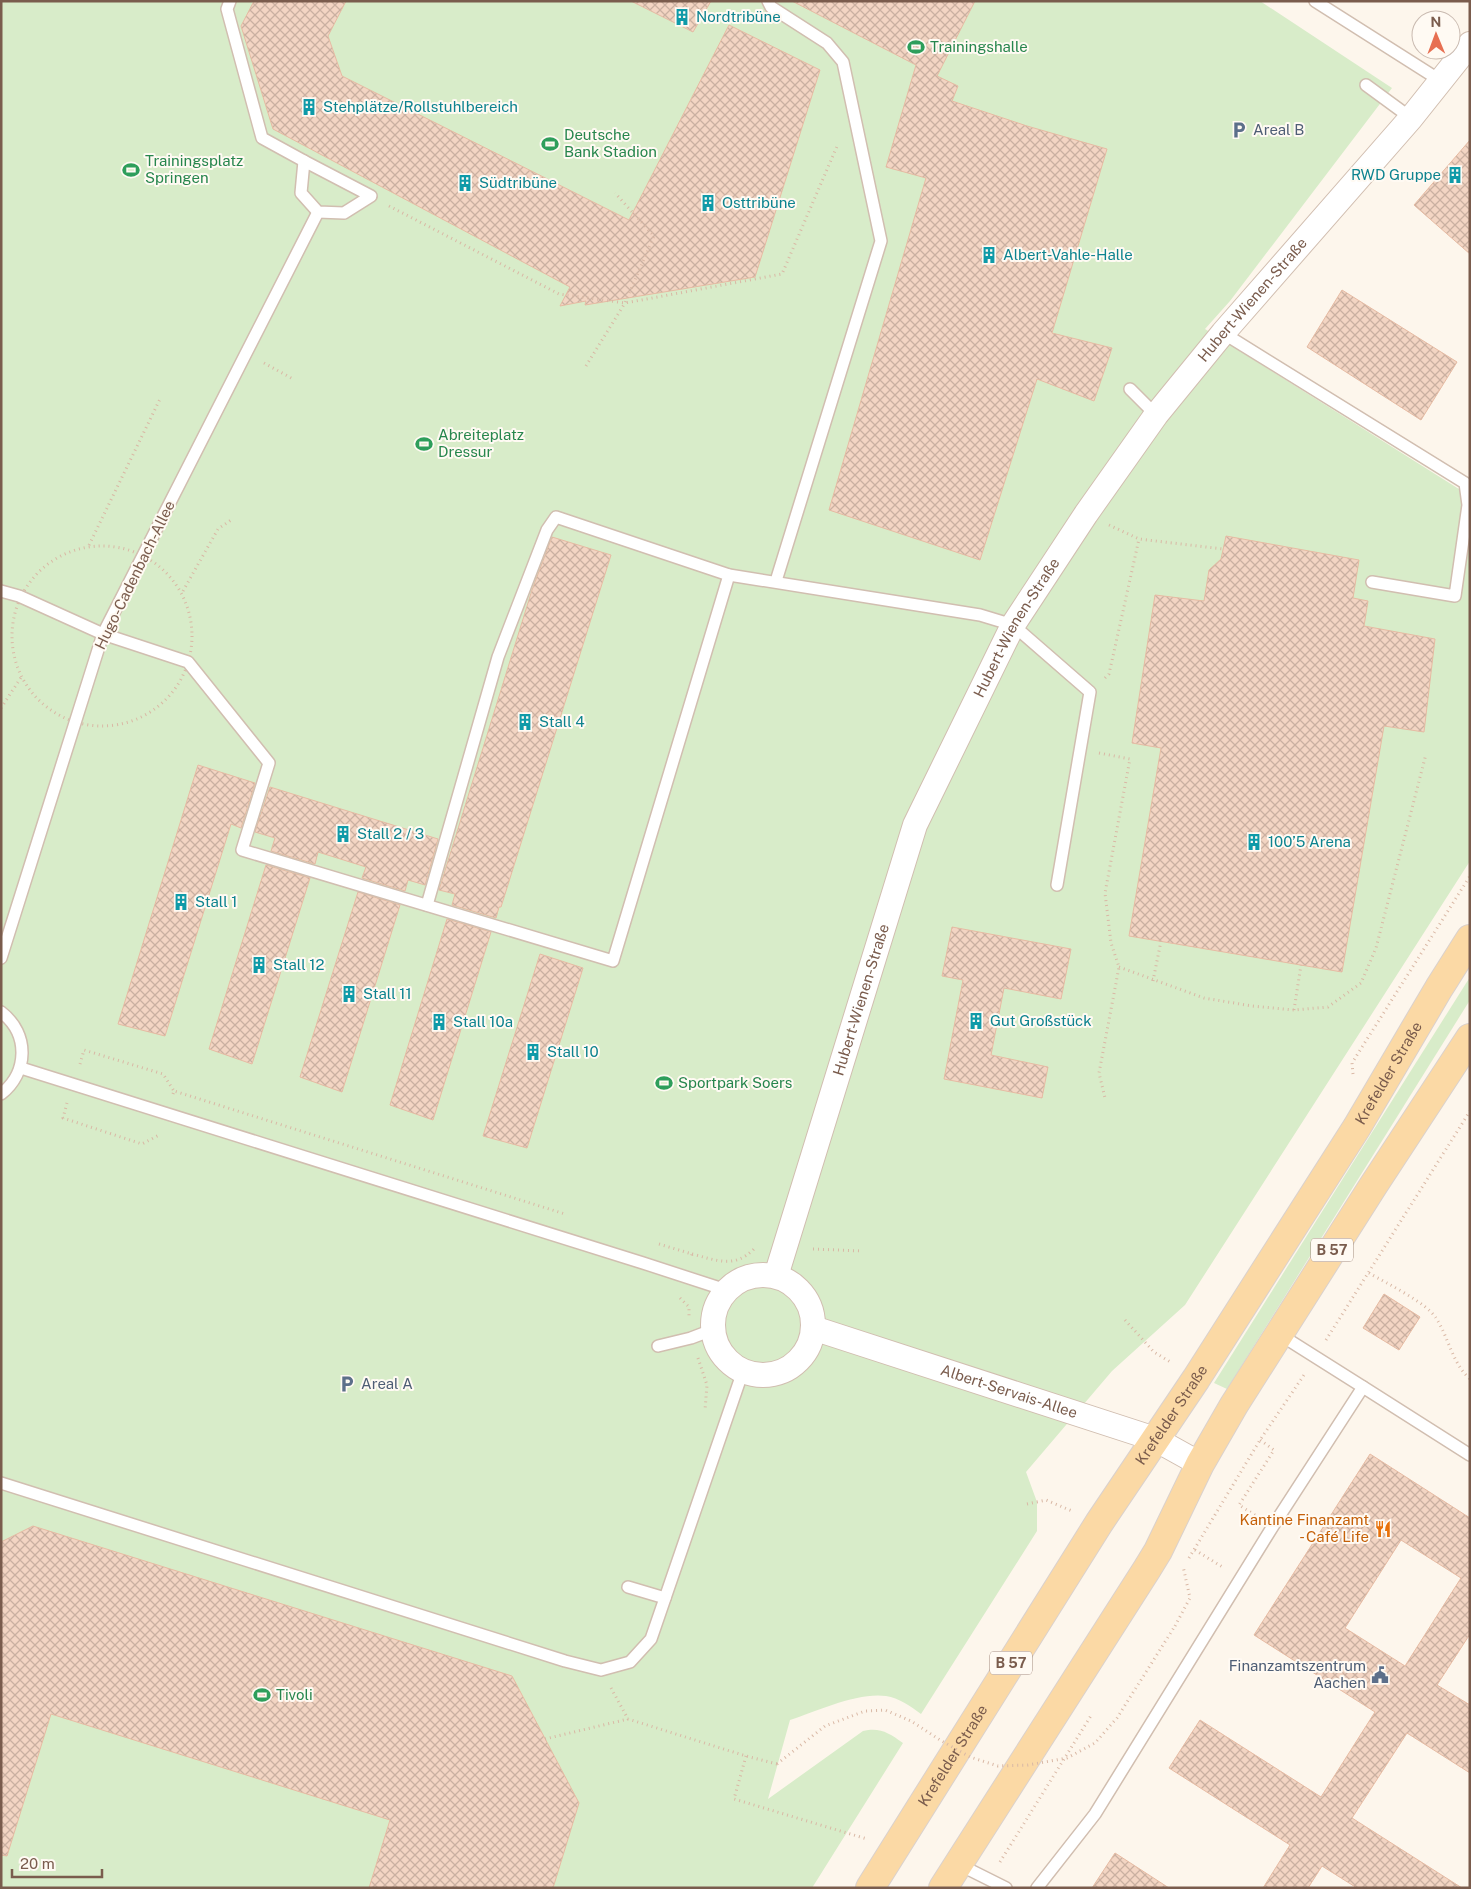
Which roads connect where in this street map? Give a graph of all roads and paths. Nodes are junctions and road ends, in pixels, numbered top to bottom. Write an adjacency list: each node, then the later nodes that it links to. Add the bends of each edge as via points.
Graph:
1 (230, 1): 9 (lane, via 227,9 262,138)
2 (768, 1): 27 (lane, via 771,7 827,43 844,62 881,241)
3 (1315, 1): 5 (lane)
4 (1470, 44): 5 (street, Hubert-Wienen-Straße)
5 (1440, 81): 7 (street, Hubert-Wienen-Straße)
6 (1366, 85): 7 (lane)
7 (1411, 118): 14 (street, Hubert-Wienen-Straße)
8 (840, 139): 13 (path, via 782,274)
9 (304, 161): 11 (lane); 12 (lane, via 301,193)
10 (615, 193): 13 (path, via 654,236)
11 (371, 196): 12 (lane, via 344,213); 13 (path, via 559,294)
12 (318, 212): 15 (lane, Hugo-Cadenbach-Allee)
13 (625, 303): 16 (path)
14 (1223, 333): 20 (street, Hubert-Wienen-Straße); 28 (lane, via 1465,483 1468,505 1455,596)
15 (246, 354): 17 (path); 32 (lane, Hugo-Cadenbach-Allee)
16 (586, 366)
17 (293, 379)
18 (1130, 389): 20 (lane)
19 (161, 397): 24 (path)
20 (1156, 415): 21 (street, Hubert-Wienen-Straße)
21 (1086, 514): 23 (path); 31 (street, Hubert-Wienen-Straße)
22 (231, 520): 30 (path, via 218,529)
23 (1139, 538): 25 (path); 34 (path, via 1109,674)
24 (89, 545)
25 (1223, 549)
26 (729, 575): 27 (lane); 39 (lane, via 556,517 547,530 498,657); 39 (lane, via 613,961)
27 (776, 581): 31 (lane, via 980,615)
28 (1372, 582)
29 (1, 591): 32 (lane)
30 (183, 591)
31 (1013, 625): 34 (lane); 60 (street, Hubert-Wienen-Straße, via 915,825)
32 (102, 634): 39 (lane, via 188,662 268,763 242,850); 42 (lane, Hugo-Cadenbach-Allee)
33 (22, 676): 35 (path)
34 (1090, 692): 36 (lane)
35 (1, 708)
36 (1080, 749): 38 (lane); 44 (path, via 1130,759 1105,893 1111,943)
37 (1426, 754): 46 (path, via 1376,948 1361,983 1328,1007)
38 (1057, 885)
39 (426, 905)
40 (1470, 939): 69 (main road, Krefelder Straße / B 57, via 1357,1127)
41 (1161, 941): 45 (path)
42 (1, 958)
43 (1301, 965): 46 (path)
44 (1119, 967): 45 (path); 53 (path, via 1099,1073)
45 (1153, 980): 46 (path, via 1204,998)
46 (1294, 1010)
47 (1, 1012): 49 (lane, via 16,1028 22,1046)
48 (1470, 1038): 65 (main road, B 57)
49 (21, 1068): 50 (lane); 52 (lane, via 11,1087)
50 (73, 1084): 51 (path, via 84,1050 163,1074); 54 (path, via 63,1118 142,1144); 61 (lane)
51 (174, 1091)
52 (1, 1094)
53 (1105, 1098)
54 (159, 1135)
55 (760, 1243): 58 (path, via 748,1256 725,1263)
56 (805, 1248): 57 (path)
57 (862, 1251)
58 (692, 1254)
59 (1370, 1273): 68 (path, via 1436,1317 1454,1358)
60 (776, 1276): 61 (street, via 749,1276); 63 (street, via 796,1287 810,1306)
61 (726, 1290): 64 (street, via 714,1308)
62 (1126, 1320): 69 (path, via 1154,1352)
63 (813, 1328): 67 (street, via 806,1351 789,1368 766,1375); 71 (street, Albert-Servais-Allee)
64 (712, 1330): 66 (lane); 67 (street, via 722,1355)
65 (1279, 1334): 70 (lane); 74 (main road, B 57)
66 (658, 1346)
67 (742, 1372): 83 (lane)
68 (1470, 1378)
69 (1196, 1379): 71 (main road, Krefelder Straße / B 57)
70 (1363, 1387): 73 (lane); 78 (lane)
71 (1155, 1439): 74 (street, Albert-Servais-Allee); 89 (main road, Krefelder Straße / B 57)
72 (1260, 1440): 78 (path, via 1274,1450 1239,1505)
73 (1470, 1455)
74 (1200, 1464): 90 (main road, B 57, via 1158,1551)
75 (1, 1483): 84 (lane)
76 (1046, 1500): 77 (path)
77 (1027, 1504)
78 (1273, 1526): 95 (lane, via 1095,1814)
79 (1195, 1550): 80 (path)
80 (1219, 1565)
81 (1178, 1575): 88 (path, bridge, via 1184,1566 1190,1598 1174,1626 1117,1718 1095,1743 1067,1758 998,1766 970,1757 911,1721 885,1710 865,1711 825,1726 777,1764)
82 (628, 1587): 83 (lane)
83 (665, 1598): 84 (lane, via 651,1639 630,1662)
84 (601, 1670): 86 (path)
85 (1094, 1710): 91 (path)
86 (628, 1719): 87 (path); 88 (path)
87 (545, 1739)
88 (746, 1756): 89 (path, via 734,1799)
89 (894, 1848): 92 (main road, Krefelder Straße / B 57)
90 (958, 1864): 91 (lane); 93 (main road, B 57)
91 (989, 1880): 94 (lane)
92 (870, 1888)
93 (943, 1888)
94 (1006, 1888)
95 (1037, 1888)

